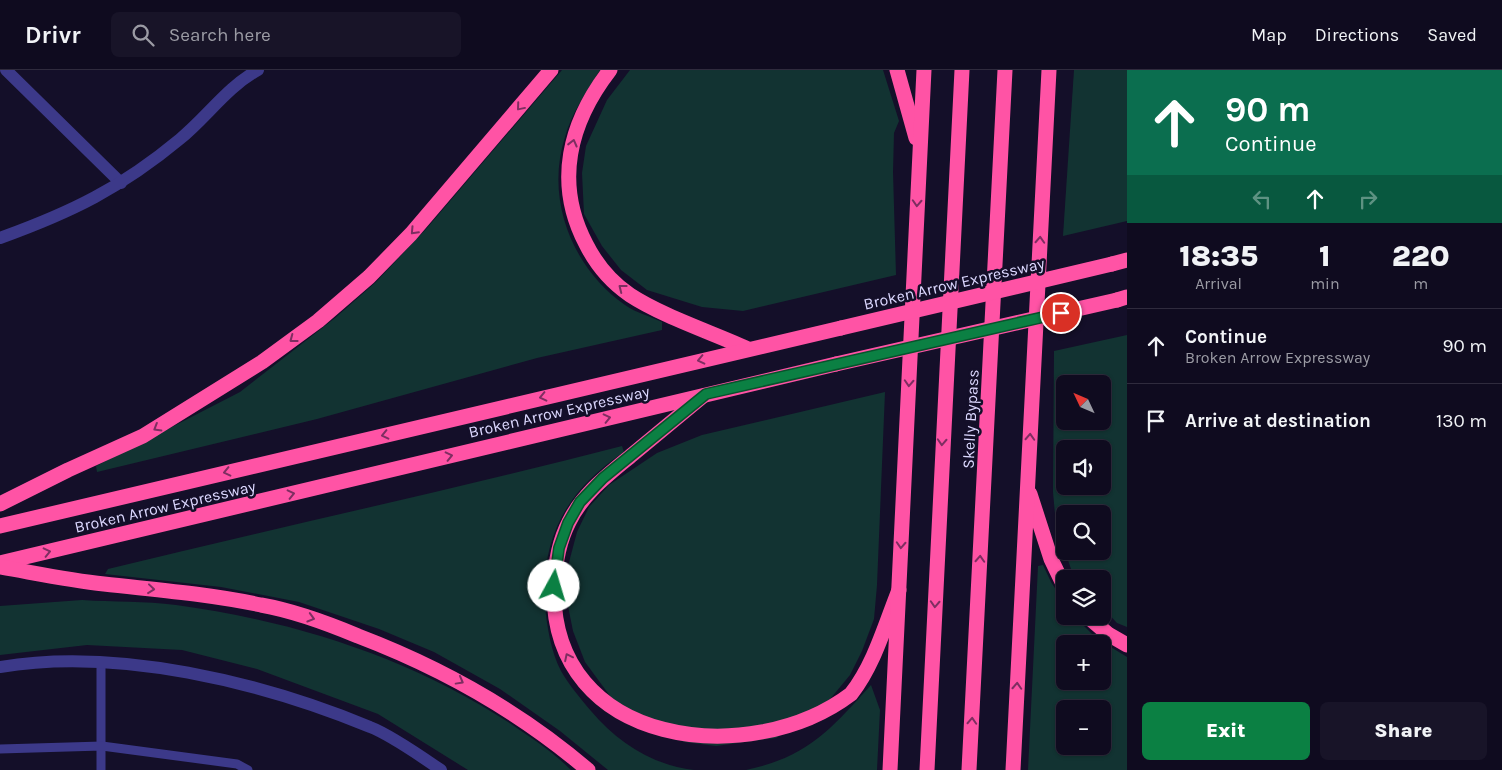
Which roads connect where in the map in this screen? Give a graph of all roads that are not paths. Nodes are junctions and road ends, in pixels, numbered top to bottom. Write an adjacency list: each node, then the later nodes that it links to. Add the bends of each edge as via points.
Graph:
1 (6, 70): 11 (street)
2 (258, 70): 11 (street, via 236,85 182,138)
3 (551, 70): 18 (highway, one-way to 18, via 411,234 369,277 318,321 262,362 143,436)
4 (610, 70): 15 (highway, one-way to 4, via 630,295 600,267 579,231 567,184 569,160 587,107)
5 (897, 70): 10 (highway)
6 (924, 70): 10 (highway)
7 (962, 70): 38 (highway, Skelly Bypass, one-way to 38)
8 (1005, 70): 39 (highway, Skelly Bypass, one-way to 8)
9 (1049, 70): 17 (highway, one-way to 9)
10 (920, 154): 23 (highway, one-way to 23)
11 (121, 182): 12 (street, via 70,211)
12 (0, 238)
13 (1127, 260): 15 (highway, Broken Arrow Expressway, bridge)
14 (1122, 299): 16 (highway, Broken Arrow Expressway, bridge)
15 (748, 349): 19 (highway, Broken Arrow Expressway, one-way to 19)
16 (706, 394): 20 (highway, Broken Arrow Expressway, one-way to 16); 28 (highway, one-way to 16, via 592,699 563,646 554,600 554,572 559,548 580,502 603,478)
17 (1027, 486): 22 (highway); 40 (highway, one-way to 17)
18 (0, 504)
19 (0, 526)
20 (0, 563)
21 (0, 567): 36 (highway, one-way to 36, via 262,605 320,621 398,651 457,679 556,742)
22 (1056, 570)
23 (898, 590): 29 (highway, via 861,680 835,713); 37 (highway)
24 (1098, 625): 25 (highway)
25 (1127, 645)
26 (101, 662): 27 (street); 30 (lane); 35 (street, via 191,673 271,692 371,727)
27 (0, 667)
28 (632, 734)
29 (808, 734)
30 (102, 746): 31 (lane); 32 (lane); 33 (lane)
31 (0, 749)
32 (234, 767): 34 (lane)
33 (101, 770)
34 (248, 770)
35 (441, 770)
36 (588, 770)
37 (890, 770)
38 (927, 770)
39 (969, 770)
40 (1013, 770)

